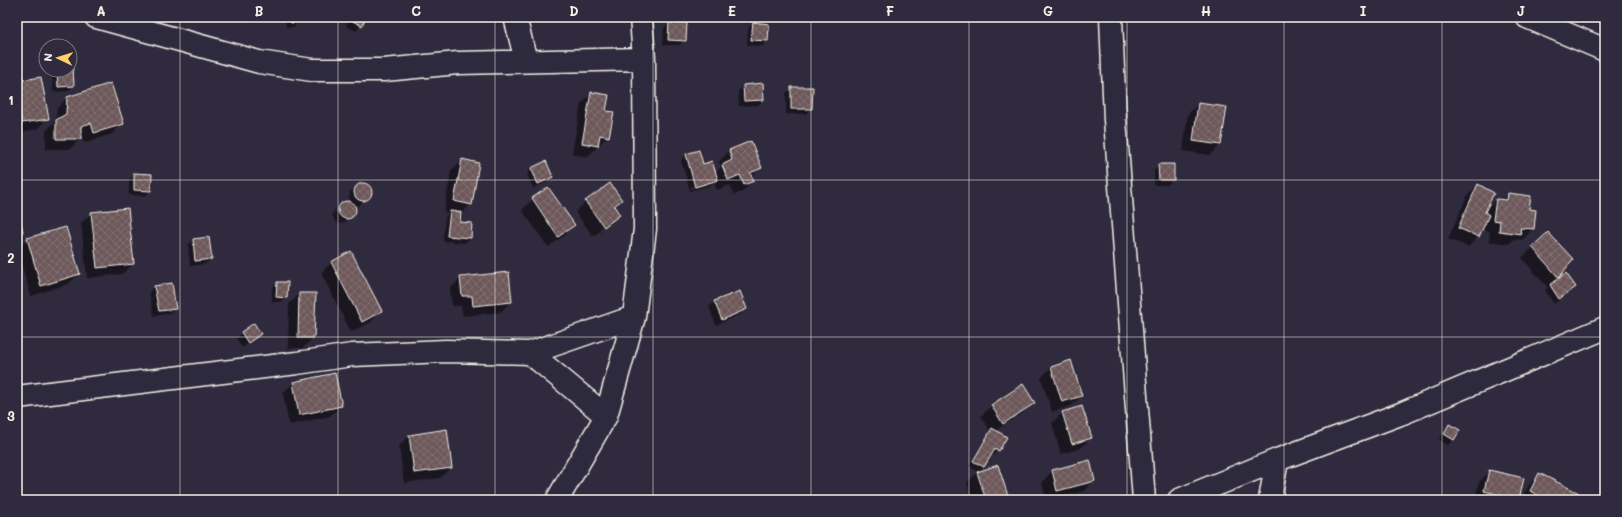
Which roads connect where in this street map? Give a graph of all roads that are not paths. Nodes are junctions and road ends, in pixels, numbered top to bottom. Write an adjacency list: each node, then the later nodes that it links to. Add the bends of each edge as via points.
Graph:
1 (96, 17): 8 (street, via 259,62 312,70 384,70 458,63)
2 (515, 17): 8 (street)
3 (641, 17): 7 (street)
4 (1112, 17): 16 (street, via 1116,120)
5 (1527, 17): 6 (street)
6 (1605, 50)
7 (644, 59): 8 (street); 9 (street, via 645,228)
8 (526, 61)
9 (634, 317): 11 (street); 13 (street)
10 (1605, 328): 14 (street, via 1403,413)
11 (530, 354): 12 (street, via 446,351 352,355); 13 (street)
12 (17, 397)
13 (606, 416): 15 (street)
14 (1278, 460): 17 (street); 18 (street)
15 (558, 500)
16 (1144, 500)
17 (1179, 500)
18 (1270, 500)

